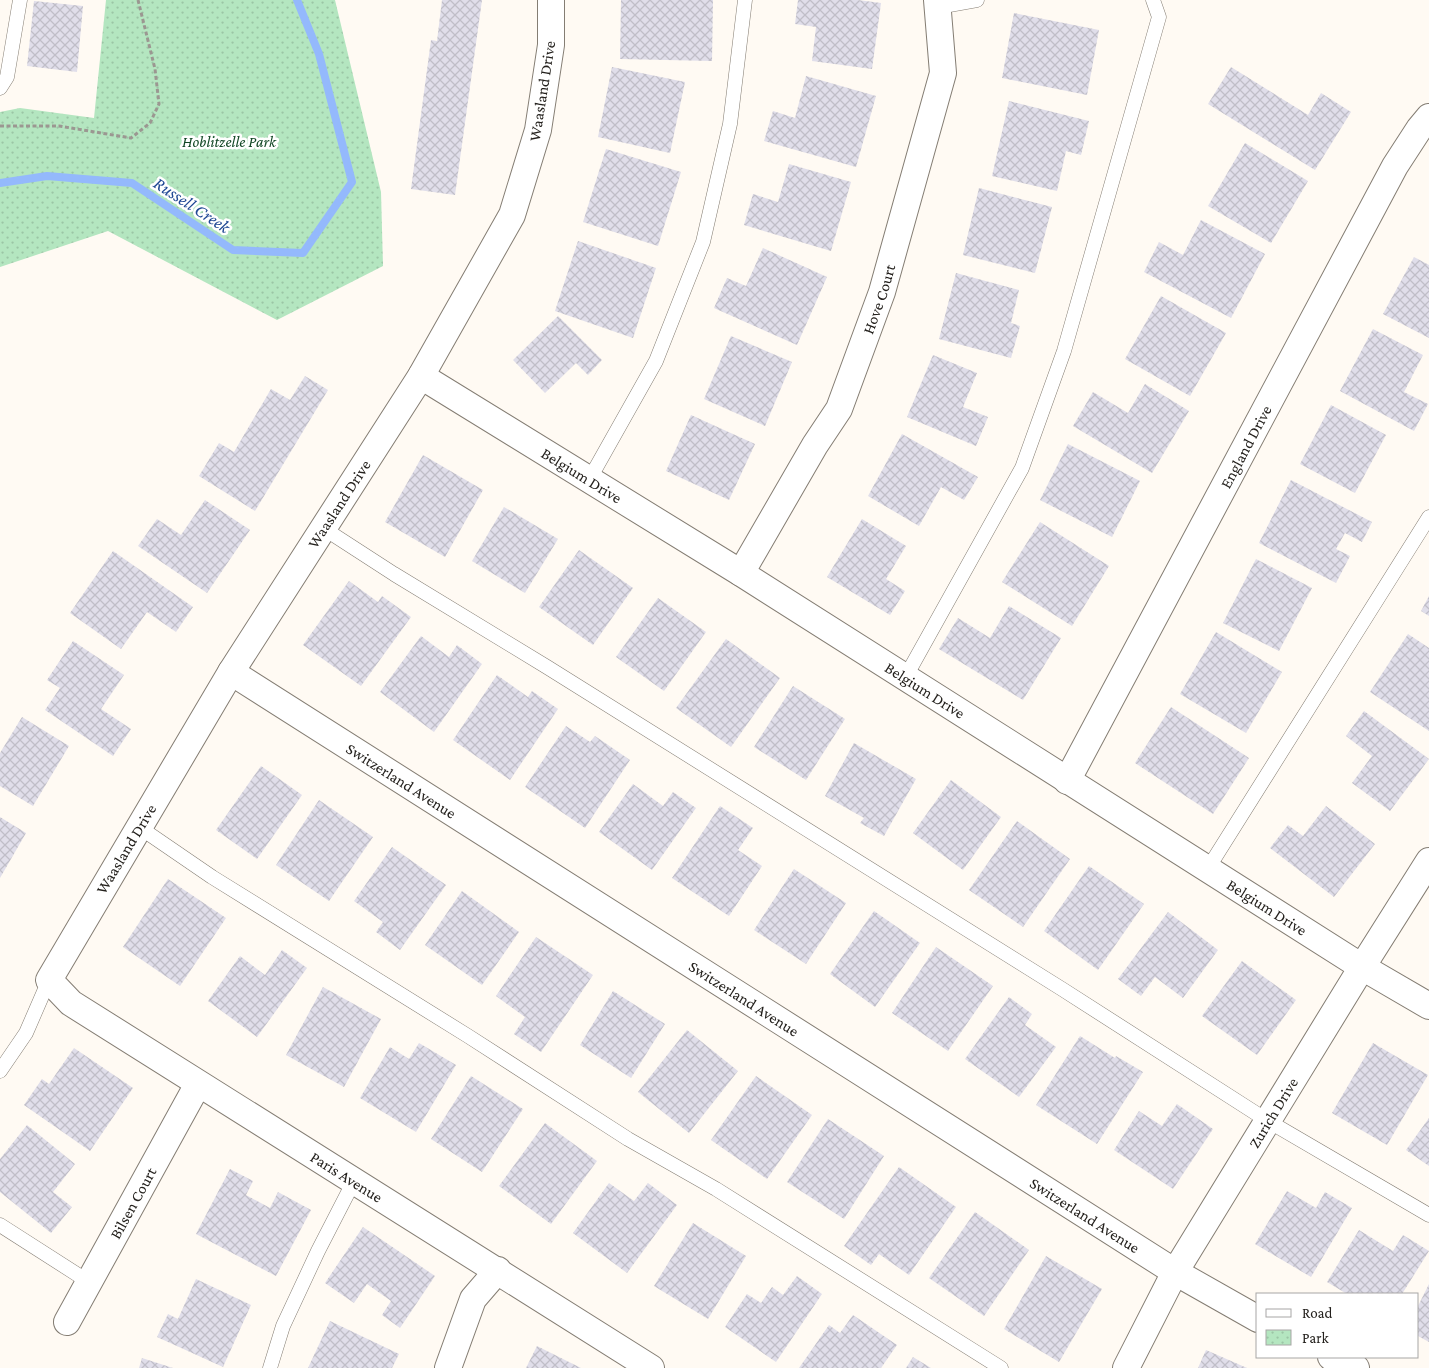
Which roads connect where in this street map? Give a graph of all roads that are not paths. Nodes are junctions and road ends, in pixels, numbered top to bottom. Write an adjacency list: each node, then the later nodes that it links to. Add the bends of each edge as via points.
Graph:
1 (20, 0): 7 (lane, via 6,77)
2 (551, 0): 9 (street, Waasland Drive, via 551,45 538,130 512,215)
3 (745, 0): 10 (lane, via 730,124 703,242 656,362)
4 (977, 0): 6 (lane)
5 (1153, 0): 15 (lane, via 1159,17 1064,351 1022,468)
6 (938, 3): 13 (street, Hove Court, via 943,73 882,292 839,409)
7 (0, 88)
8 (1429, 117): 16 (street, England Drive, via 1395,166)
9 (421, 376): 10 (street, Belgium Drive); 12 (street, Waasland Drive)
10 (589, 480): 13 (street, Belgium Drive)
11 (1429, 517): 19 (lane)
12 (323, 528): 14 (street, Waasland Drive); 25 (lane)
13 (741, 573): 15 (street, Belgium Drive)
14 (231, 672): 17 (street, Waasland Drive); 30 (street, Switzerland Avenue)
15 (905, 678): 16 (street, Belgium Drive)
16 (1067, 782): 19 (street, Belgium Drive)
17 (139, 827): 21 (street, Waasland Drive); 38 (lane, via 212,877 628,1139 716,1189)
18 (1429, 861): 20 (street, Zurich Drive)
19 (1208, 870): 20 (street, Belgium Drive)
20 (1362, 967): 22 (street, Belgium Drive); 25 (street, Zurich Drive)
21 (49, 980): 23 (lane, via 26,1033); 24 (street, Paris Avenue, via 72,1003)
22 (1429, 1006)
23 (0, 1071)
24 (198, 1084): 26 (street, Paris Avenue); 31 (street, Bilsen Court)
25 (1268, 1120): 27 (lane); 30 (street, Zurich Drive)
26 (354, 1181): 29 (street, Paris Avenue); 35 (lane, via 283,1326)
27 (1429, 1214)
28 (0, 1225): 31 (lane)
29 (498, 1270): 36 (street, via 473,1299); 37 (street, Paris Avenue)
30 (1175, 1272): 32 (street, Switzerland Avenue); 39 (street, Zurich Drive)
31 (90, 1282): 33 (street, Bilsen Court)
32 (1256, 1318)
33 (67, 1322)
34 (1333, 1358): 40 (street)
35 (270, 1368)
36 (448, 1368)
37 (650, 1368)
38 (1001, 1368)
39 (1126, 1368)
40 (1356, 1368)

